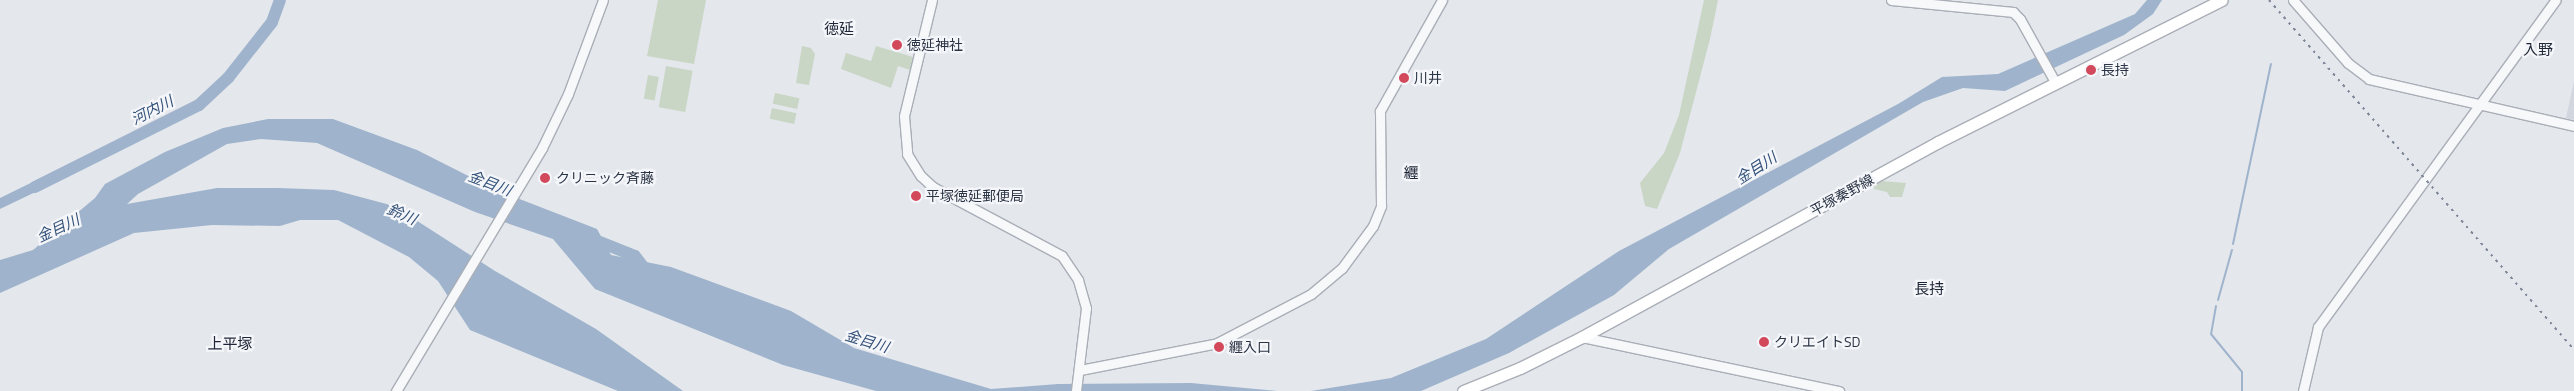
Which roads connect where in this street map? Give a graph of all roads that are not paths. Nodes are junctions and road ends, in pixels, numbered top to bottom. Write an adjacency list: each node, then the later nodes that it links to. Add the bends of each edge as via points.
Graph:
1 (603, 0): 13 (street, via 568,94 525,176)
2 (932, 0): 12 (street, via 904,116 907,154 911,164 933,186 1062,256 1078,280 1086,308)
3 (1442, 0): 12 (street, via 1380,111 1381,206 1373,226 1342,268 1311,294 1217,342)
4 (1891, 0): 8 (street, via 2013,12)
5 (2221, 0): 8 (main road, 平塚秦野線)
6 (2293, 0): 9 (street, via 2348,63 2364,76)
7 (2556, 0): 9 (street)
8 (2055, 82): 11 (main road, 平塚秦野線, via 1938,142)
9 (2481, 104): 10 (street); 17 (street, via 2318,327)
10 (2574, 126)
11 (1582, 338): 15 (main road, 平塚秦野線); 16 (street)
12 (1080, 372): 14 (street)
13 (396, 391)
14 (1076, 391)
15 (1464, 391)
16 (1840, 391)
17 (2303, 391)

